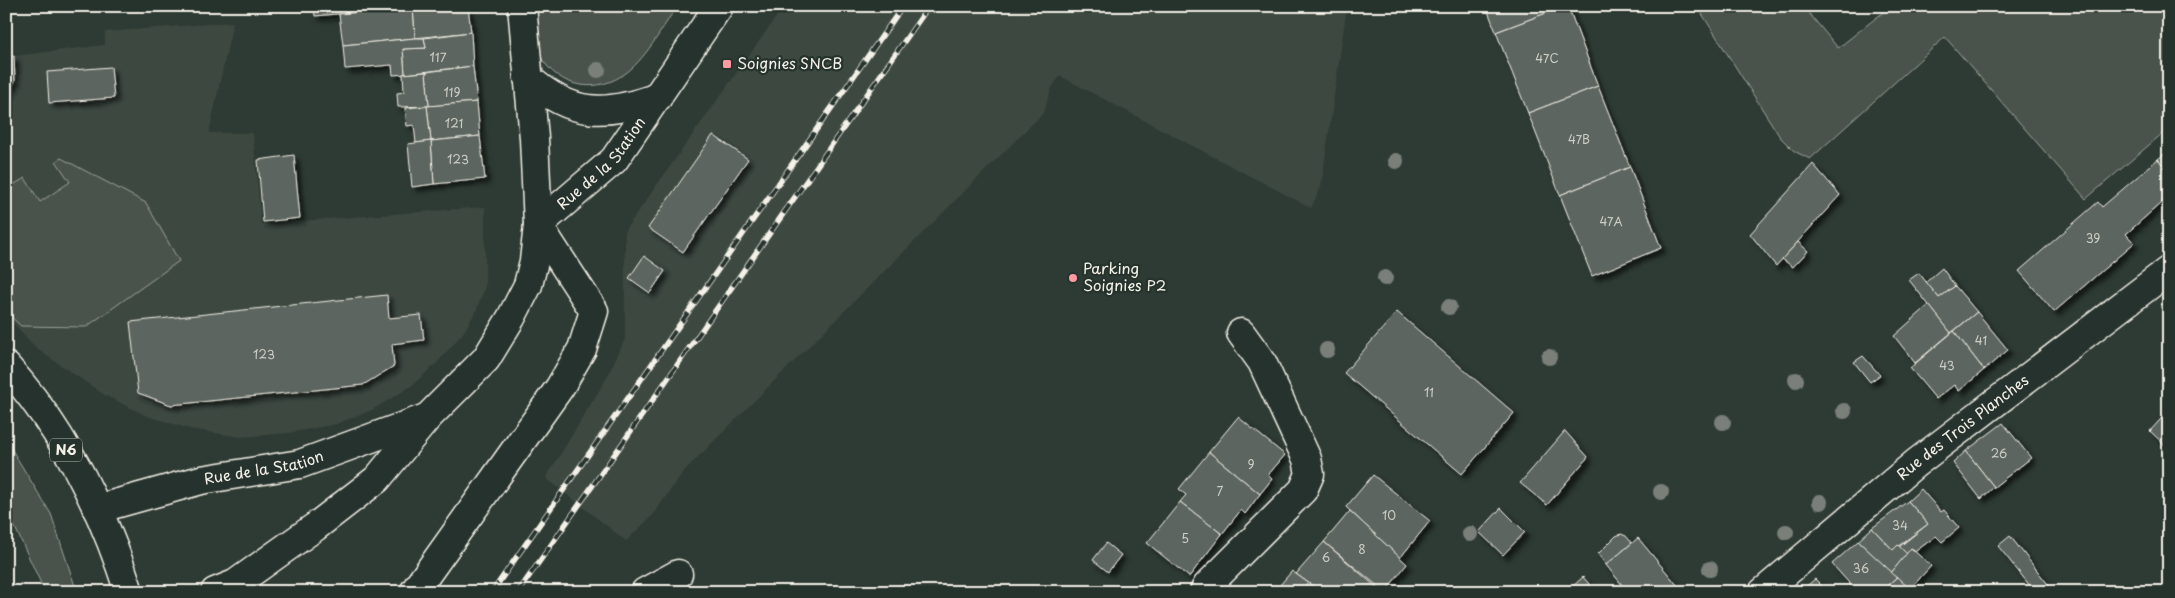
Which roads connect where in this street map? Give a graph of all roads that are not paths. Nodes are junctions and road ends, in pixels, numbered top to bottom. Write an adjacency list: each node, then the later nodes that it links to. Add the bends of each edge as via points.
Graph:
1 (522, 6): 3 (street, Rue de la Station)
2 (719, 6): 4 (street, Rue de la Station)
3 (528, 78): 4 (street, Rue de la Station, via 547,95 574,107 605,110 630,107); 5 (street, Rue de la Station)
4 (658, 97): 5 (street, Rue de la Station, via 614,160)
5 (538, 225): 9 (street, Rue de la Station, via 528,285 511,318 486,359); 14 (street, via 594,311 582,349 560,387)
6 (2168, 273): 17 (street, Rue des Trois Planches, via 1916,463)
7 (1241, 333): 16 (street, via 1262,362 1307,459 1310,474 1303,490)
8 (6, 366): 10 (street, N6, via 31,393)
9 (428, 417): 10 (street, Rue de la Station, via 300,464 201,480); 13 (street, Rue de la Station, via 377,478 235,584)
10 (97, 509): 12 (street, N6)
11 (678, 574): 15 (street)
12 (129, 592)
13 (216, 592)
14 (414, 592)
15 (645, 592)
16 (1204, 592)
17 (1763, 592)

